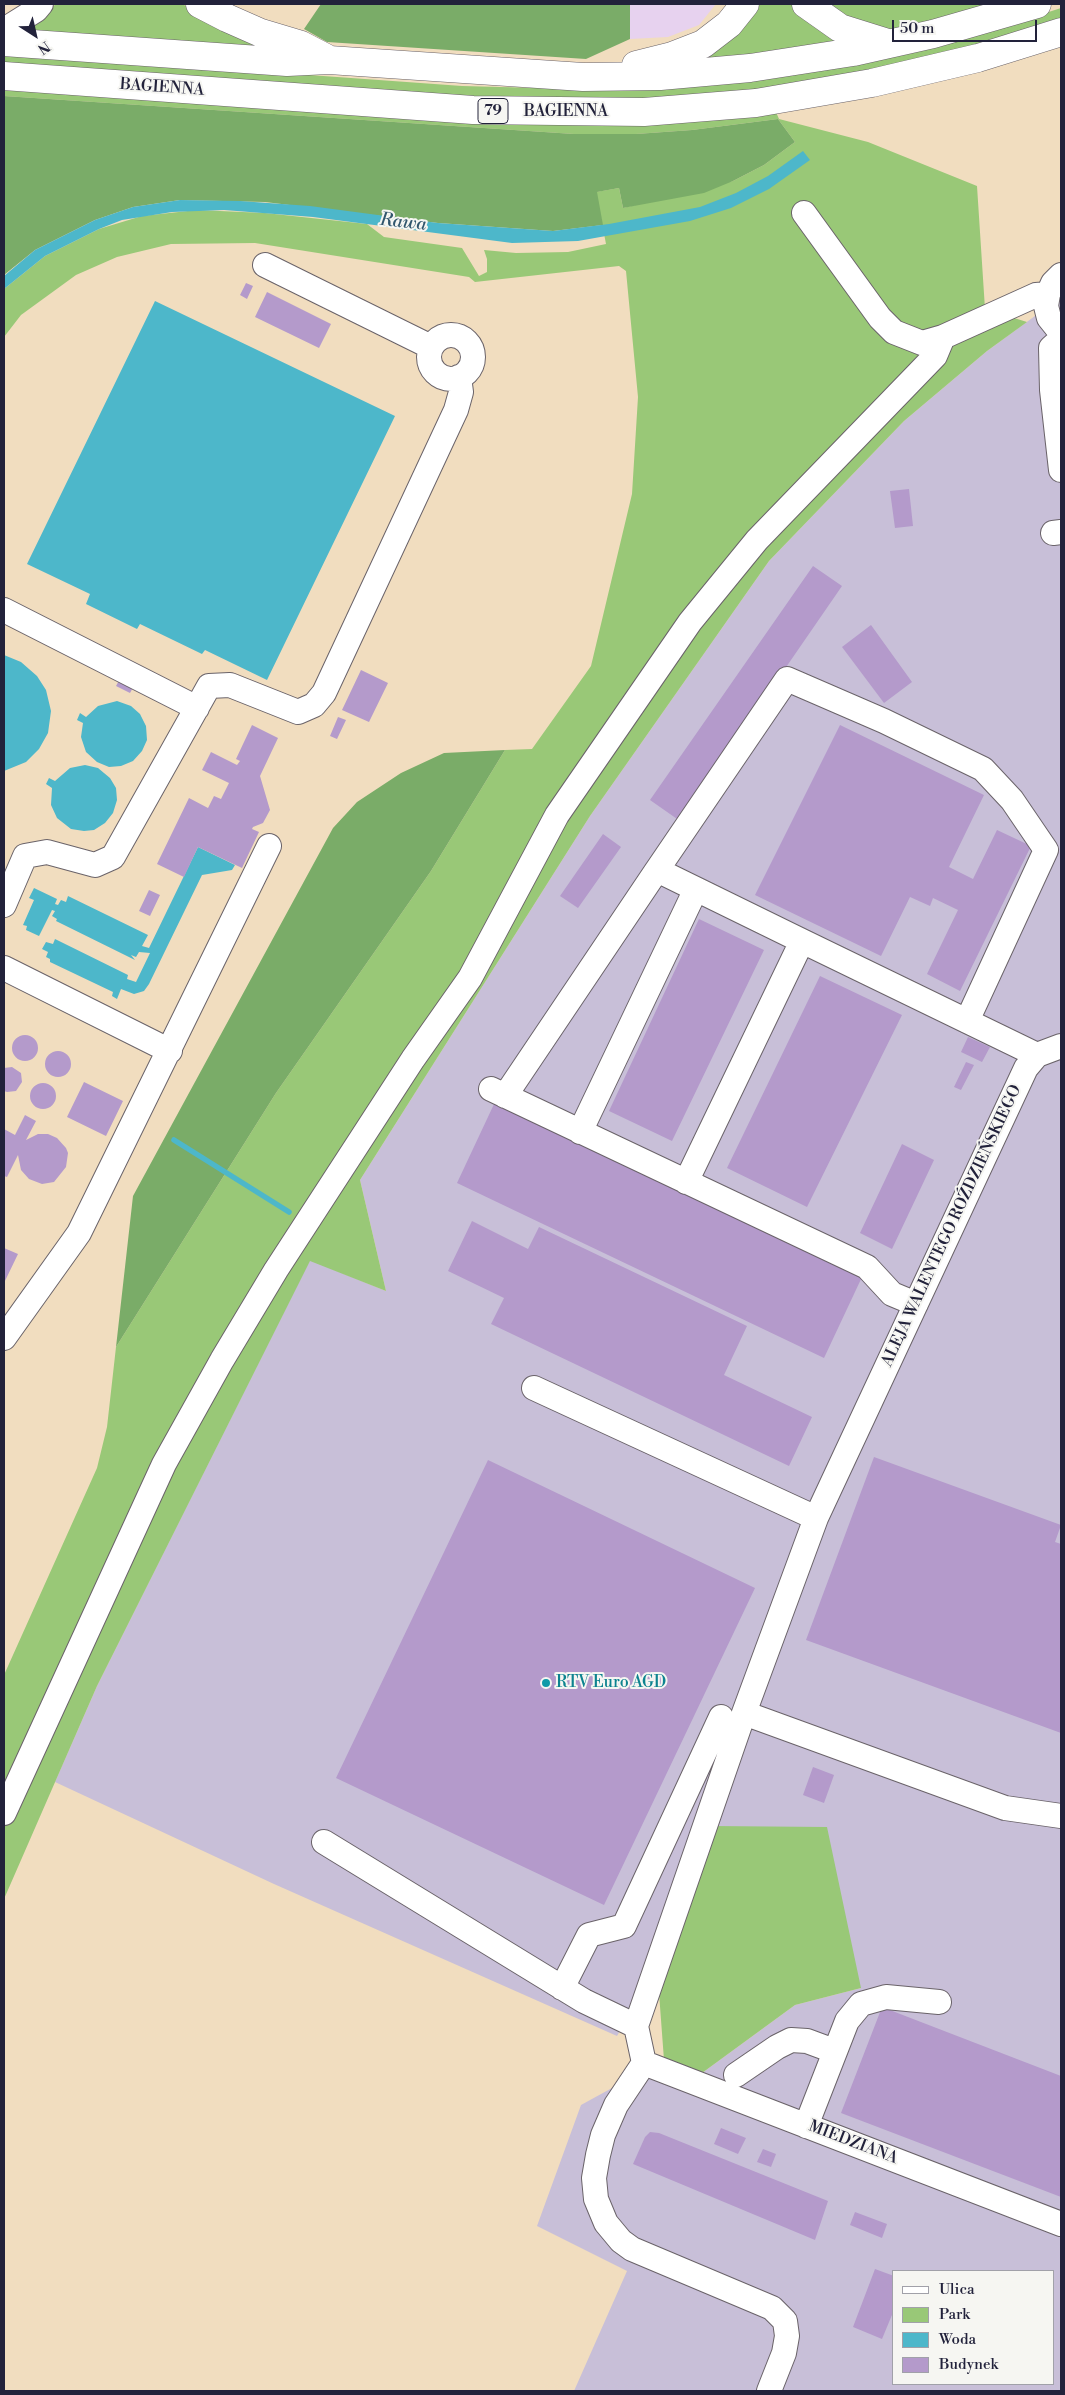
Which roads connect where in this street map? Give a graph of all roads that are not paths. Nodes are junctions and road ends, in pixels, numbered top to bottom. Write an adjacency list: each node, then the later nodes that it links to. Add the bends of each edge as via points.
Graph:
1 (41, 4): 6 (street)
2 (200, 4): 10 (main road)
3 (745, 4): 12 (main road, via 729,24 702,44 672,56)
4 (806, 4): 9 (main road, via 840,28)
5 (1037, 4): 9 (main road)
6 (4, 30)
7 (1061, 32): 11 (main road, BAGIENNA / 79, via 978,58 863,85 756,103 644,112 473,110)
8 (4, 42): 10 (main road, via 287,62)
9 (892, 44): 12 (main road, via 721,72)
10 (329, 60): 12 (main road)
11 (4, 76)
12 (583, 77)
13 (804, 213): 18 (street, via 880,318 894,332 922,343)
14 (265, 265): 20 (street)
15 (1061, 275): 16 (street, via 1053,282)
16 (1048, 294): 17 (street, via 1049,318); 18 (street, via 1036,295)
17 (1061, 333)
18 (943, 337): 43 (street, via 935,356 763,534 702,608 557,815 470,978 413,1058 281,1262 164,1464)
19 (1061, 339): 22 (street, via 1051,348)
20 (431, 347): 21 (street, via 432,369 444,378); 21 (street, via 450,335 464,339 470,345 473,359 470,367)
21 (459, 377): 24 (street, via 461,392 456,410 324,693 314,705 298,712 230,685 209,686)
22 (1061, 470)
23 (4, 610): 24 (street)
24 (197, 708): 28 (street, via 113,857 95,865 47,852 25,856)
25 (269, 846): 33 (street)
26 (657, 870): 27 (street); 31 (street, via 787,679 983,769 1012,800 1046,850); 35 (street, via 498,1093)
27 (696, 890): 29 (street); 35 (street)
28 (4, 905)
29 (802, 941): 31 (street); 36 (street)
30 (4, 968): 33 (street)
31 (967, 1021): 34 (street)
32 (1061, 1046): 34 (street)
33 (170, 1051): 38 (street, via 79,1233)
34 (1037, 1055): 37 (street, ALEJA WALENTEGO ROŹDZIEŃSKIEGO, via 1026,1068)
35 (580, 1132): 36 (street)
36 (686, 1182): 37 (street, via 867,1267 892,1294)
37 (916, 1304): 40 (street, ALEJA WALENTEGO ROŹDZIEŃSKIEGO)
38 (4, 1338)
39 (534, 1388): 40 (street)
40 (816, 1518): 41 (street, ALEJA WALENTEGO ROŹDZIEŃSKIEGO)
41 (744, 1713): 44 (street, via 1005,1808); 48 (street, ALEJA WALENTEGO ROŹDZIEŃSKIEGO)
42 (721, 1717): 46 (street, via 624,1926 589,1935)
43 (4, 1813)
44 (1061, 1816)
45 (324, 1842): 46 (street)
46 (562, 1988): 48 (street)
47 (939, 2002): 49 (street, via 886,1997 862,2004 847,2021)
48 (636, 2026): 50 (street)
49 (834, 2051): 51 (street, via 807,2041 791,2040); 52 (street)
50 (644, 2063): 52 (street, MIEDZIANA); 54 (street, via 616,2105 603,2136 594,2178 596,2200 606,2223 632,2249 772,2308 785,2321 784,2353)
51 (736, 2075)
52 (806, 2126): 53 (street, MIEDZIANA)
53 (1061, 2224)
54 (769, 2391)

